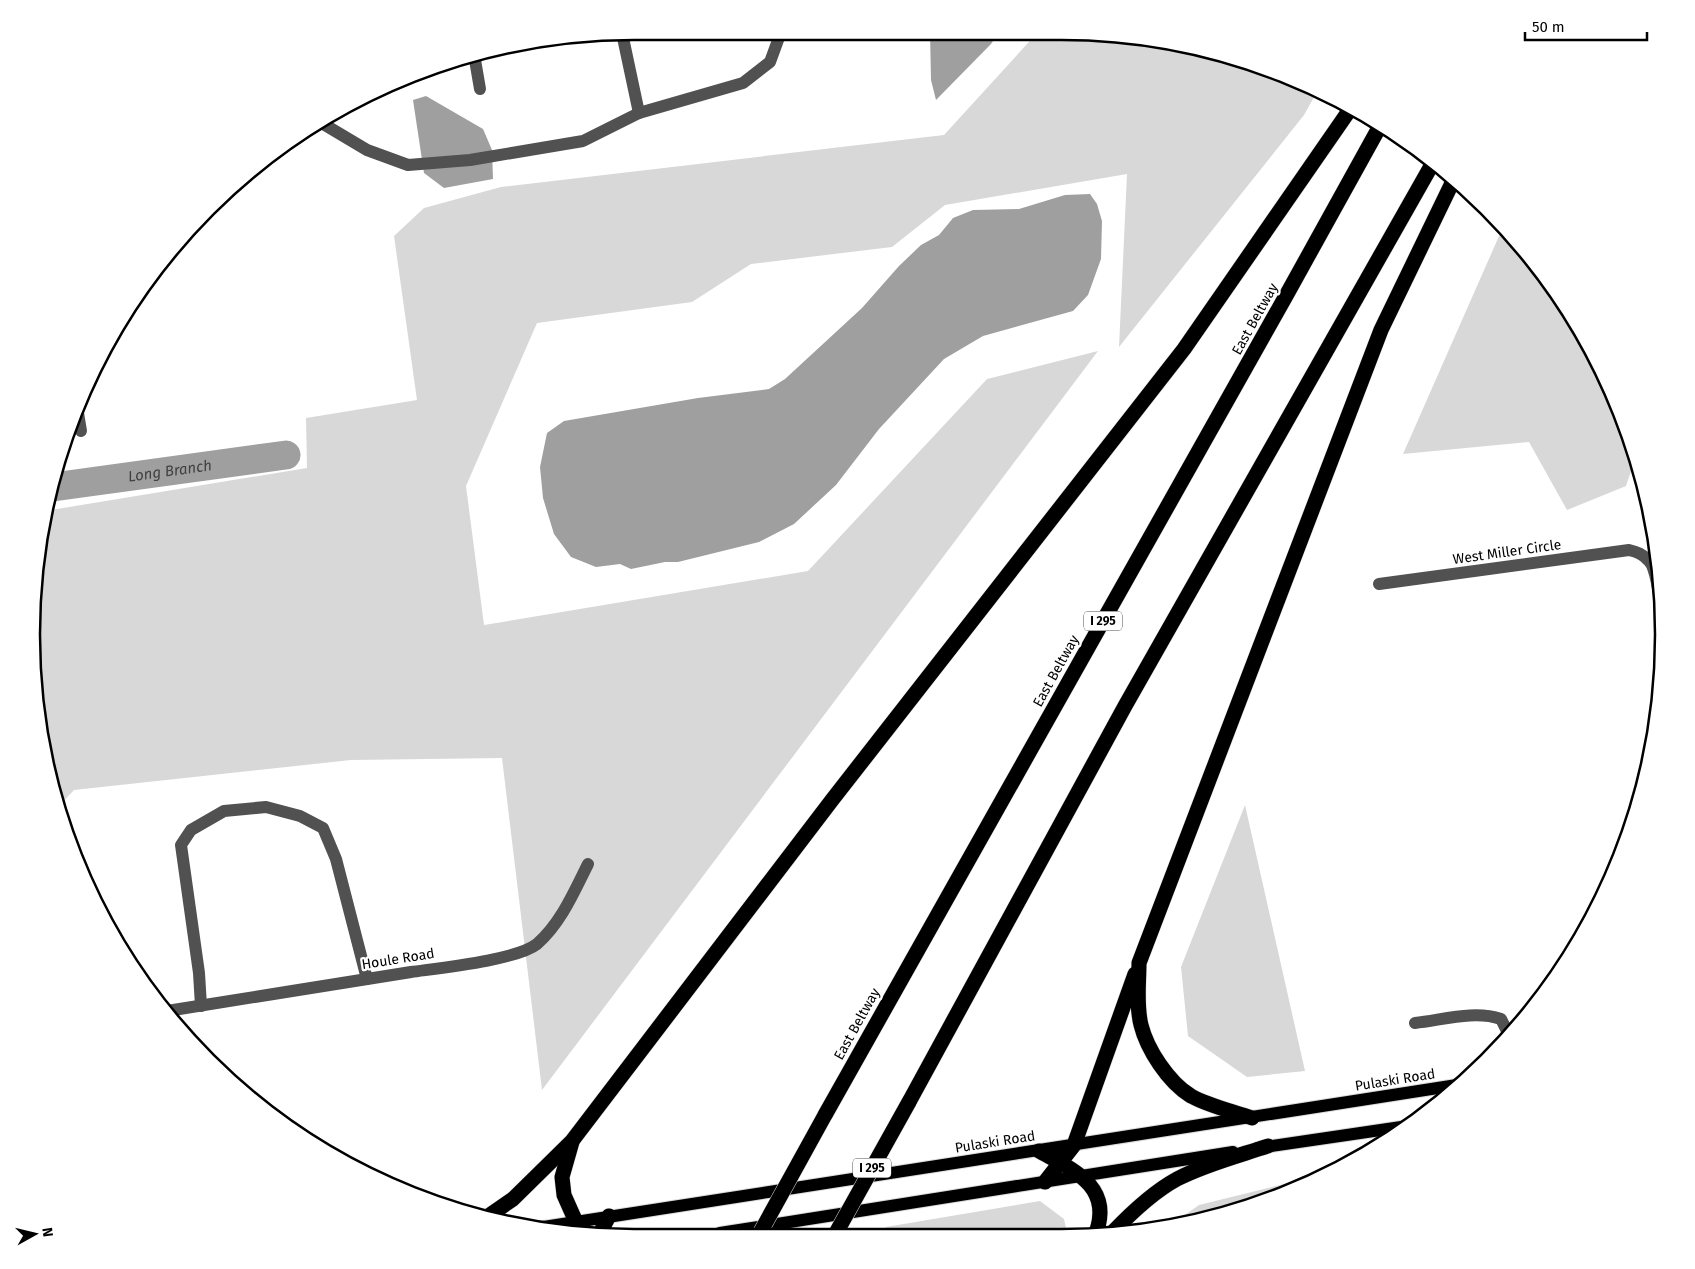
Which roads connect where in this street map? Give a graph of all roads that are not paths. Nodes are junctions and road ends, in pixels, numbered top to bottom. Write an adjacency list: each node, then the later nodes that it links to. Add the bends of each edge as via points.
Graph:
1 (624, 40): 5 (street)
2 (778, 40): 5 (street, via 770,62 744,84)
3 (475, 62): 4 (street)
4 (480, 89)
5 (639, 113): 7 (street, via 583,141 470,160 408,164 367,150)
6 (1347, 114): 25 (highway, via 1184,349 838,792)
7 (327, 126)
8 (1377, 131): 41 (highway, East Beltway / I 295, bridge)
9 (1429, 169): 42 (highway, I 295, bridge, via 1125,706)
10 (1450, 187): 16 (highway, via 1380,330)
11 (79, 422): 12 (street)
12 (81, 431)
13 (1651, 562): 14 (street, West Miller Circle, via 1639,552 1629,550)
14 (1379, 584)
15 (588, 864): 17 (street, Houle Road, via 559,919 537,944 524,952)
16 (1139, 963): 23 (highway, via 1138,1010 1141,1025 1163,1069 1191,1096); 26 (highway)
17 (367, 979): 18 (street, Houle Road); 18 (street, via 336,859 323,828 300,816 266,807 224,811 191,830 181,845)
18 (201, 1006): 19 (street, Houle Road)
19 (175, 1010)
20 (1415, 1023): 21 (street, via 1476,1015 1501,1019)
21 (1505, 1028)
22 (1445, 1087): 23 (main road, Pulaski Road)
23 (1252, 1118): 26 (main road, Pulaski Road)
24 (1392, 1128): 27 (main road)
25 (572, 1141): 32 (highway, via 513,1199); 34 (highway, via 562,1177 564,1195)
26 (1074, 1145): 28 (main road, Pulaski Road); 29 (highway)
27 (1268, 1146): 30 (main road); 37 (highway, via 1177,1179 1135,1209)
28 (1039, 1151): 29 (highway); 33 (main road, Pulaski Road)
29 (1060, 1162): 30 (highway); 31 (highway)
30 (1083, 1176): 31 (main road); 39 (highway, via 1098,1195)
31 (1045, 1182): 40 (main road)
32 (494, 1212)
33 (609, 1216): 34 (main road, Pulaski Road); 38 (highway)
34 (576, 1222): 35 (main road, Pulaski Road); 36 (highway)
35 (560, 1224)
36 (580, 1226)
37 (1119, 1226)
38 (603, 1228)
39 (1098, 1228)
40 (745, 1229)
41 (762, 1229)
42 (838, 1229)

